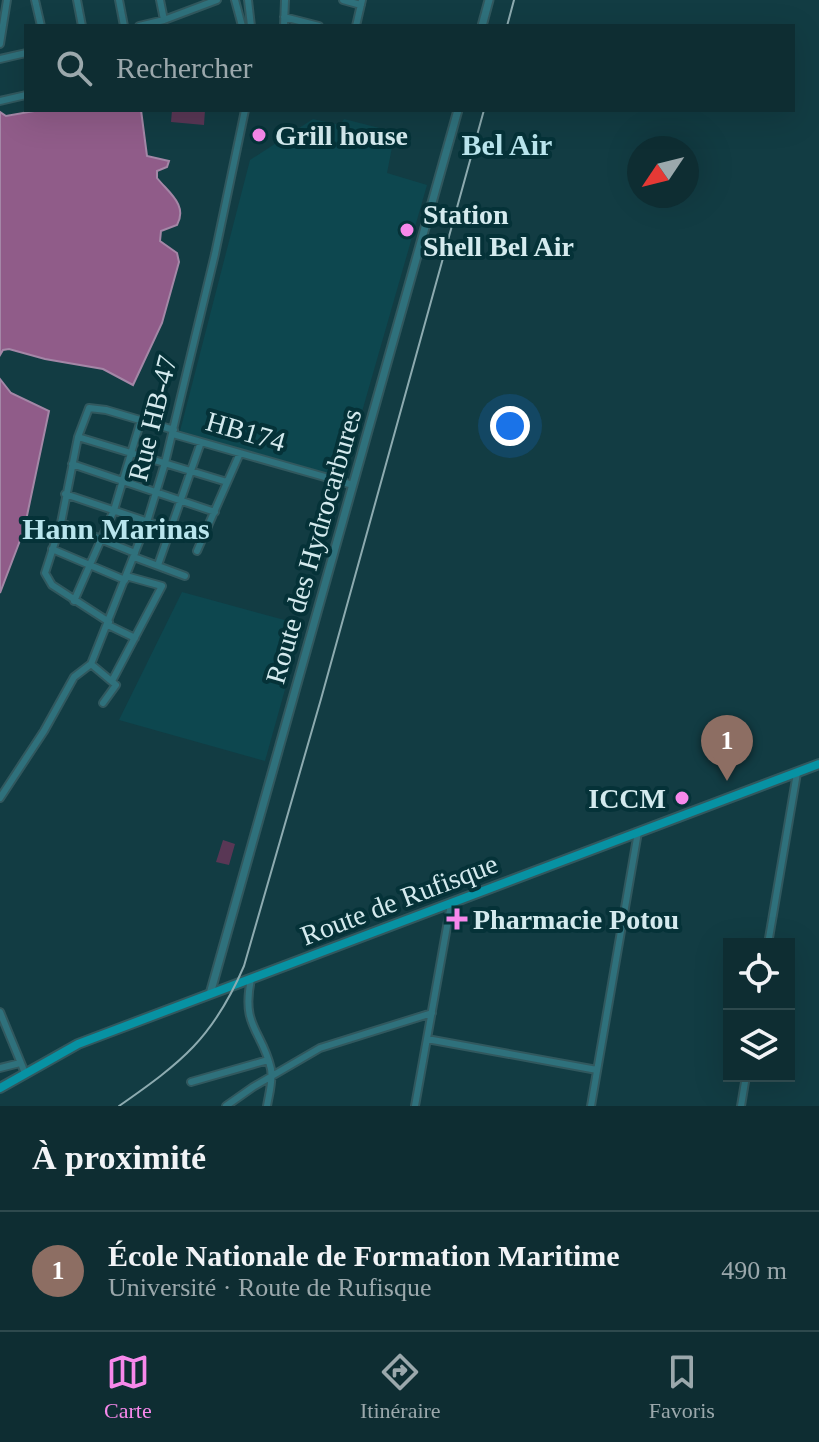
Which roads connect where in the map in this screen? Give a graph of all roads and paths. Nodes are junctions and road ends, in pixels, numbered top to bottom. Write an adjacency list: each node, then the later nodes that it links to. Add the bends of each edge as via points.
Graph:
1 (7, 0): 26 (street)
2 (35, 0): 16 (street)
3 (77, 0): 17 (street)
4 (119, 0): 18 (street)
5 (160, 0): 15 (street)
6 (217, 0): 13 (street)
7 (235, 0): 20 (street)
8 (248, 0): 21 (street)
9 (285, 0): 14 (street)
10 (343, 0): 12 (street)
11 (489, 0): 25 (street)
12 (362, 2): 24 (street)
13 (203, 3): 15 (street)
14 (284, 17): 22 (street); 23 (street)
15 (164, 20): 19 (street)
16 (41, 24)
17 (82, 24)
18 (124, 24)
19 (147, 24)
20 (241, 24)
21 (251, 24)
22 (284, 24)
23 (311, 24)
24 (356, 24)
25 (483, 24)
26 (0, 44)
27 (24, 53): 28 (street)
28 (0, 59)
29 (24, 95): 30 (street)
30 (0, 101)
31 (245, 112): 34 (street, Rue HB-47)
32 (457, 112): 44 (street, Route des Hydrocarbures)
33 (141, 420): 34 (street, HB174); 35 (street, HB174, via 89,408); 37 (street)
34 (173, 432): 36 (street, HB174); 39 (street, Rue HB-47)
35 (78, 437): 37 (street); 40 (street)
36 (201, 442): 38 (street, HB174); 41 (street)
37 (132, 453): 39 (street); 42 (street)
38 (240, 453): 43 (street); 44 (street, HB174)
39 (165, 463): 41 (street); 45 (street, Rue HB-47)
40 (72, 464): 42 (street); 46 (street)
41 (191, 471): 43 (street); 47 (street)
42 (124, 482): 45 (street); 48 (street)
43 (227, 482): 49 (street)
44 (353, 485): 75 (street, Route des Hydrocarbures)
45 (157, 492): 47 (street); 50 (street, Rue HB-47)
46 (65, 494): 48 (street); 51 (street)
47 (182, 501): 49 (street); 52 (street)
48 (114, 510): 50 (street); 53 (street)
49 (215, 512): 54 (street)
50 (147, 522): 52 (street); 57 (street, Rue HB-47)
51 (61, 523): 53 (street); 55 (street)
52 (172, 530): 54 (street); 58 (street)
53 (102, 538): 57 (street); 59 (street)
54 (202, 540): 56 (street)
55 (52, 549): 59 (street); 62 (street, via 46,578)
56 (197, 551)
57 (134, 555): 58 (street); 61 (street, Rue HB-47)
58 (158, 565): 60 (street)
59 (90, 566): 61 (street); 62 (street)
60 (185, 576)
61 (126, 578): 63 (street, Rue HB-47); 64 (street, via 162,586)
62 (74, 601): 63 (street)
63 (108, 623): 64 (street); 65 (street, Rue HB-47)
64 (135, 638): 66 (street)
65 (91, 664): 66 (street); 70 (street, Rue HB-47, via 74,677)
66 (114, 683): 67 (street)
67 (103, 703)
68 (819, 764): 69 (main road, Route de Rufisque)
69 (797, 773): 71 (main road, Route de Rufisque); 73 (street)
70 (0, 798)
71 (638, 832): 72 (main road, Route de Rufisque); 82 (street)
72 (451, 904): 74 (main road, Route de Rufisque); 76 (street)
73 (769, 938)
74 (251, 979): 75 (main road, Route de Rufisque); 79 (street, via 249,1017)
75 (210, 994): 83 (main road, Route de Rufisque, via 78,1044)
76 (432, 1013): 78 (street); 84 (street, via 335,1042)
77 (1, 1015): 80 (street)
78 (427, 1039): 82 (street); 90 (street)
79 (268, 1060): 84 (street); 85 (street)
80 (20, 1063): 81 (street); 83 (street)
81 (0, 1068)
82 (597, 1070): 91 (street)
83 (25, 1073): 87 (main road, Route de Rufisque)
84 (271, 1075): 88 (street); 89 (street)
85 (191, 1082)
86 (745, 1082): 92 (street)
87 (0, 1088)
88 (226, 1106)
89 (267, 1106)
90 (415, 1106)
91 (591, 1106)
92 (741, 1106)

